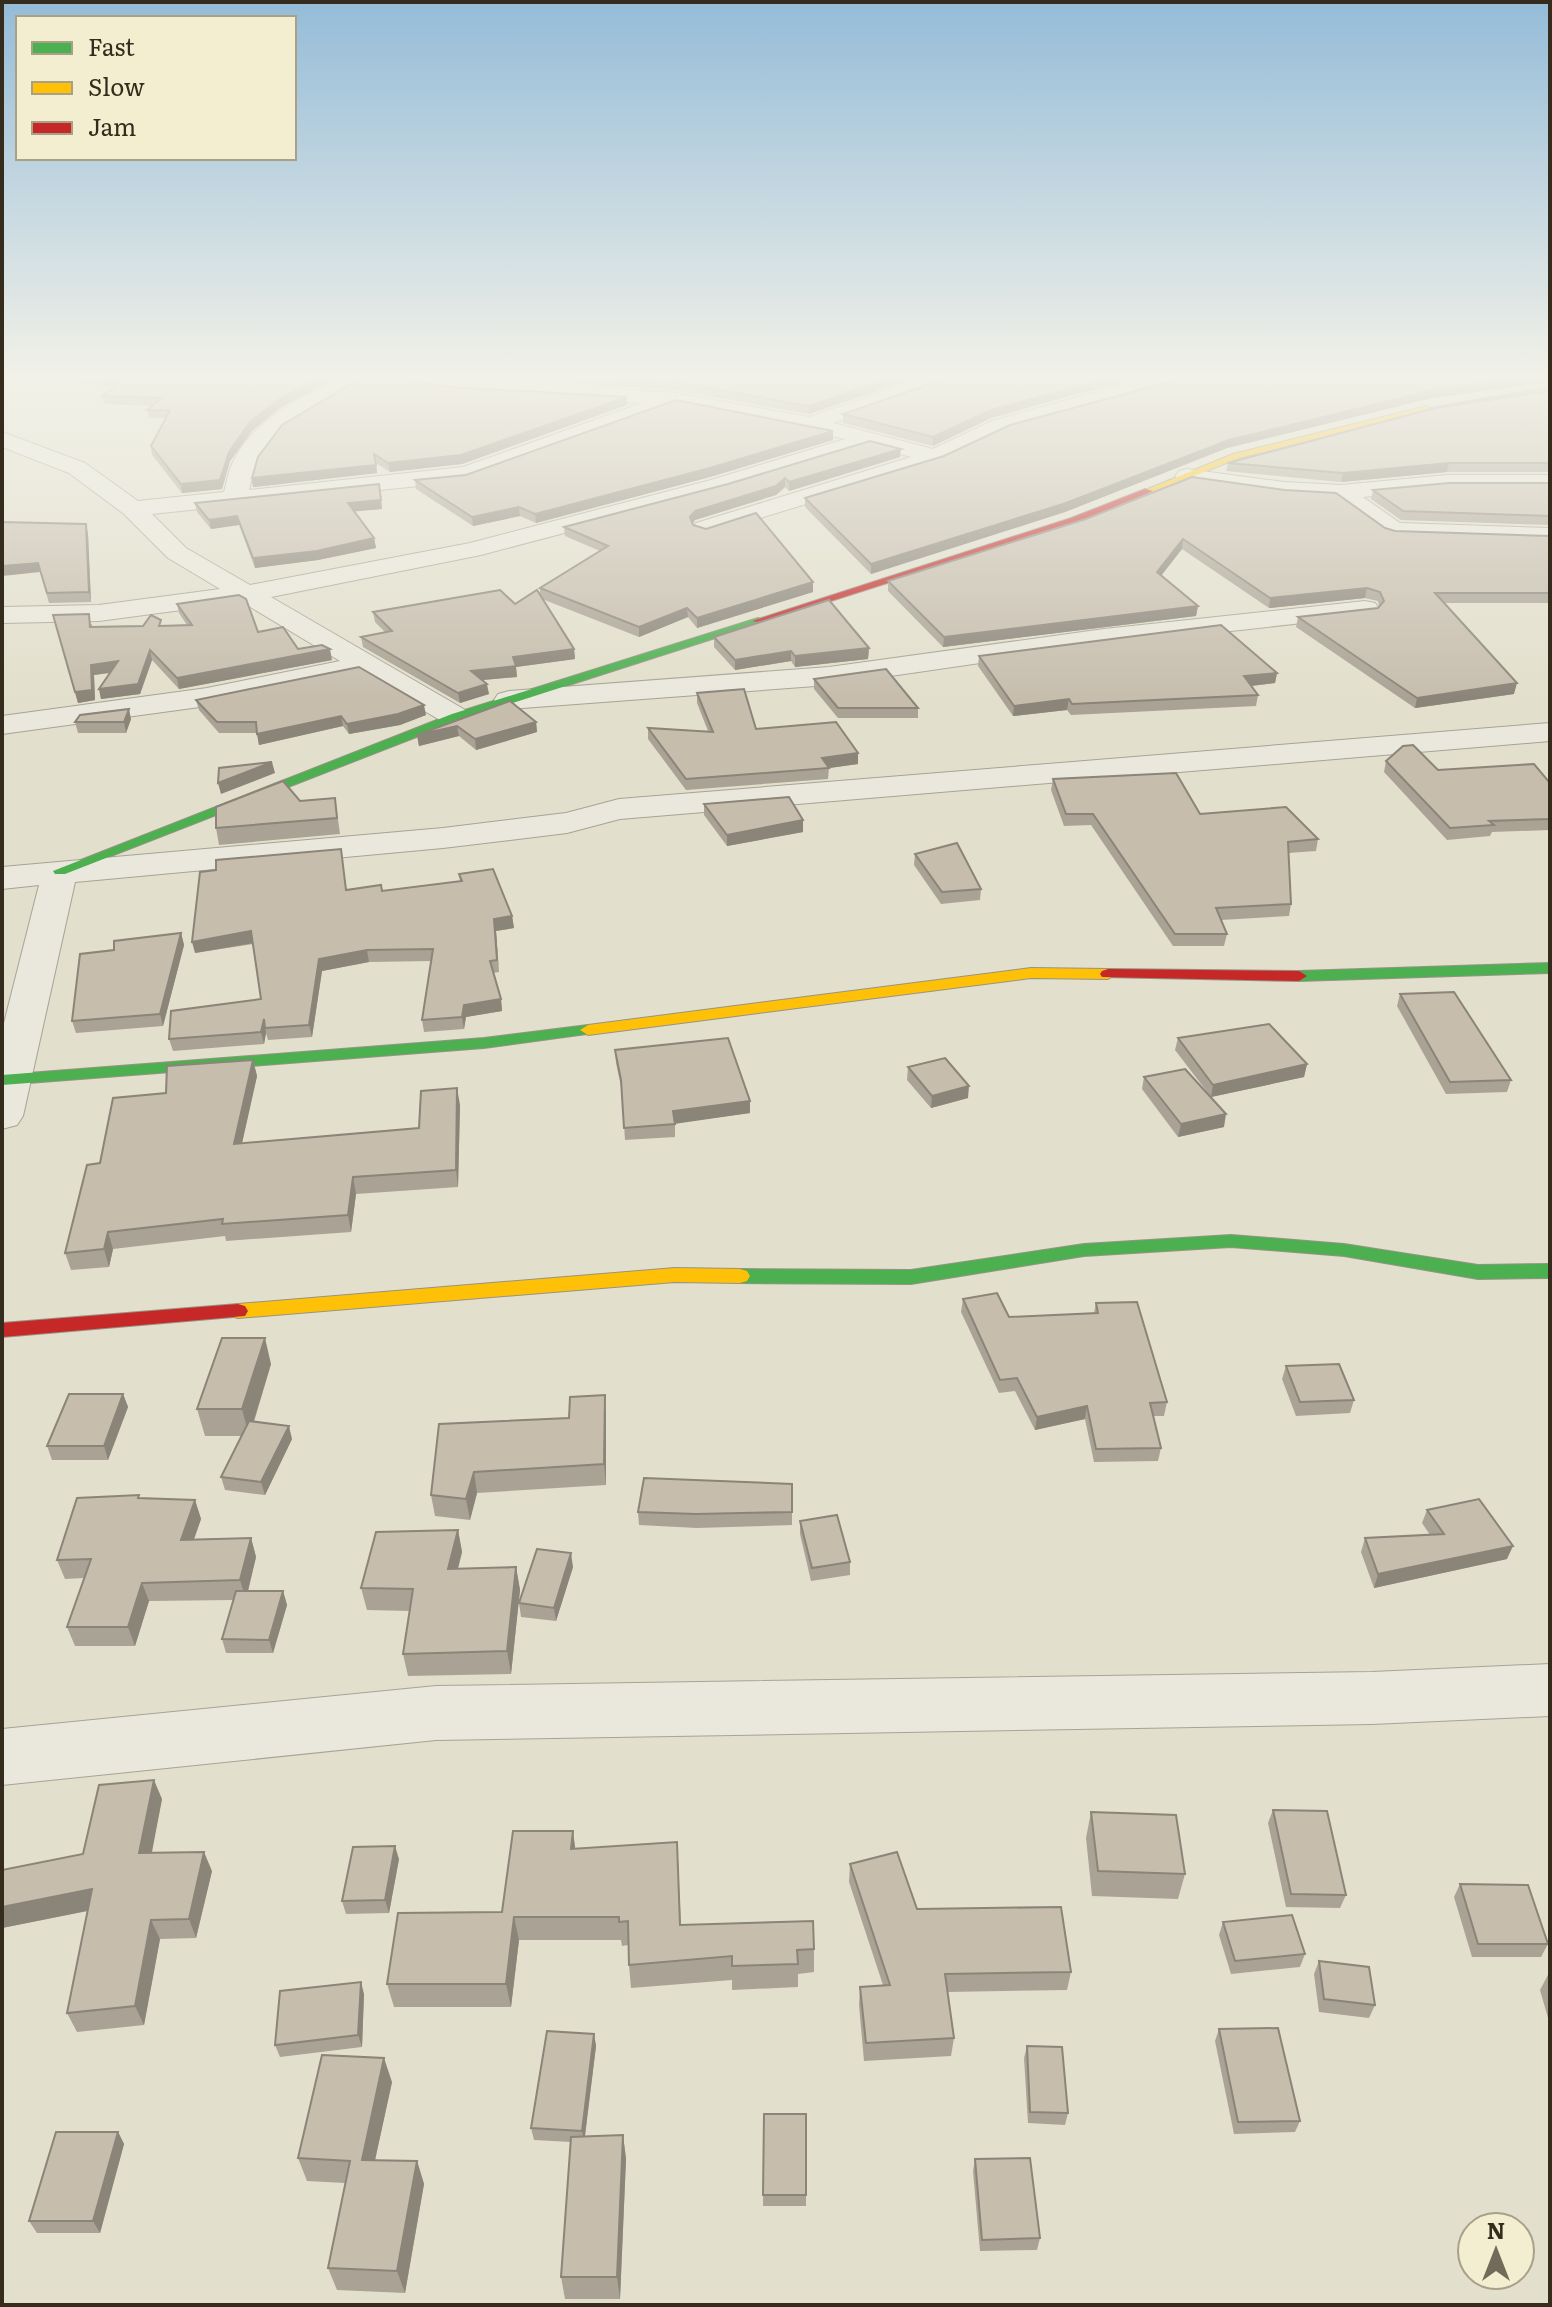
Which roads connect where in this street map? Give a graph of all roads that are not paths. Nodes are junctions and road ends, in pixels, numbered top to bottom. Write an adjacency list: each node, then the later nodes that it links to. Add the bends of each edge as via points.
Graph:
1 (98, 484): 13 (street)
2 (238, 484): 12 (street)
3 (365, 484): 12 (street)
4 (723, 484): 9 (street)
5 (855, 484): 11 (street)
6 (1168, 484): 20 (street, via 1075,520)
7 (1244, 484): 10 (street)
8 (1429, 484): 10 (street)
9 (719, 485): 11 (street); 16 (street, via 472,550)
10 (1341, 492): 15 (street, via 1394,530)
11 (827, 493): 14 (street)
12 (235, 496): 13 (street)
13 (133, 509): 16 (street, via 177,553)
14 (705, 528)
15 (1550, 535)
16 (244, 594): 18 (street, via 99,613); 19 (street)
17 (1365, 609): 20 (street, via 1104,637 829,676)
18 (2, 615)
19 (366, 664): 21 (street); 22 (street, via 207,697)
20 (509, 700): 21 (street)
21 (456, 717): 24 (street)
22 (2, 725)
23 (1550, 732): 24 (street, via 634,807 567,823 443,838)
24 (60, 871): 25 (street); 27 (street)
25 (2, 878)
26 (1550, 968): 27 (street, via 1344,976 1031,973 484,1043)
27 (5, 1092)
28 (1550, 1271): 29 (street, via 1478,1272 1344,1250 1231,1241 1084,1250 911,1277 675,1275)
29 (2, 1330)
30 (1550, 1690): 31 (street, via 1356,1699 436,1713)
31 (2, 1757)

